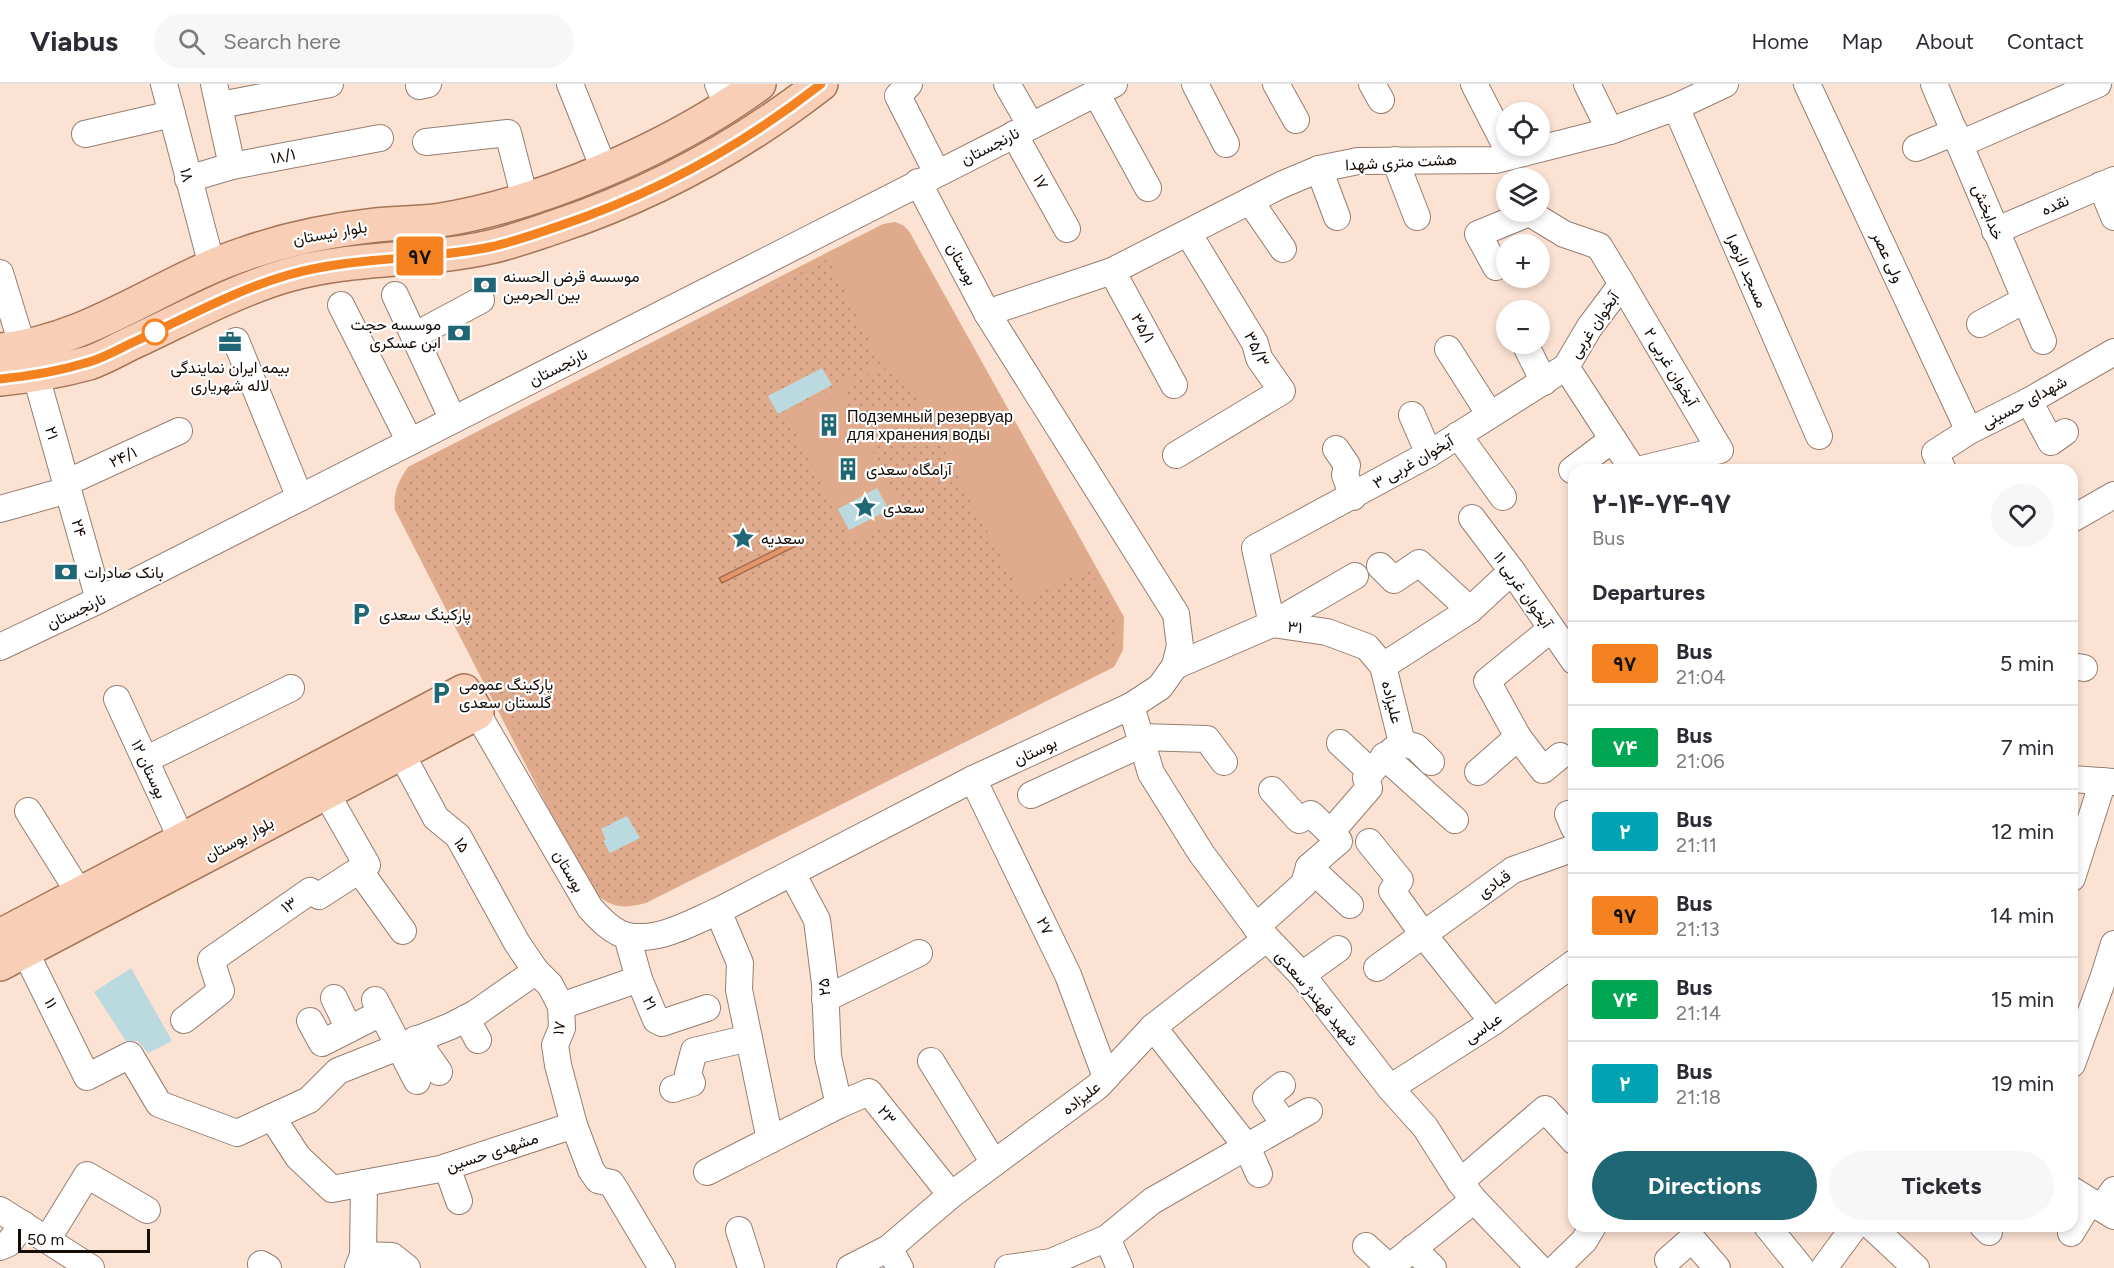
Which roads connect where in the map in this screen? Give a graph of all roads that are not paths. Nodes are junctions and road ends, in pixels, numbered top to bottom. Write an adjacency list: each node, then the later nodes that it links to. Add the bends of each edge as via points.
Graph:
1 (164, 84): 22 (street, ۱۸)
2 (330, 84): 19 (street)
3 (570, 84): 35 (street)
4 (759, 84): 20 (main road, بلوار نیستان)
5 (821, 84): 69 (main road, بلوار نیستان, via 746,138 665,183 591,215 490,247 321,267 288,275 219,302 91,362)
6 (1007, 84): 24 (street, ۱۷)
7 (1195, 84): 30 (street)
8 (1276, 84): 23 (street)
9 (1474, 84): 33 (street)
10 (1587, 84): 25 (street)
11 (1725, 84): 17 (street, هشت متری شهدا)
12 (1807, 84): 79 (street, ولی عصر)
13 (1934, 84): 28 (street, خدابخش)
14 (2098, 84): 18 (street)
15 (1109, 86): 24 (street, نارنجستان); 40 (street)
16 (904, 90): 37 (street, بوستان)
17 (1697, 90): 21 (street, هشت متری شهدا)
18 (2044, 94): 28 (street)
19 (217, 95): 34 (street)
20 (723, 95): 35 (main road, بلوار نیستان, via 649,149)
21 (1676, 107): 25 (street, هشت متری شهدا); 82 (street, مسجد الزهرا)
22 (172, 114): 26 (street); 38 (street, ۱۸)
23 (1296, 120)
24 (1023, 130): 37 (street, نارنجستان); 48 (street, ۱۷)
25 (1610, 131): 33 (street, هشت متری شهدا)
26 (85, 134)
27 (380, 138): 34 (street, ۱۸/۱)
28 (1958, 138): 31 (street); 49 (street, خدابخش)
29 (426, 142): 41 (street, via 507,133)
30 (1226, 144)
31 (1916, 148)
32 (1395, 160): 33 (street, هشت متری شهدا); 36 (street, هشت متری شهدا, via 1358,161); 44 (street)
33 (1505, 165)
34 (232, 166): 38 (street, ۱۸/۱)
35 (604, 169): 41 (main road, بلوار نیستان)
36 (1319, 169): 42 (street, هشت متری شهدا); 43 (street)
37 (928, 177): 61 (street, بوستان); 77 (street, نارنجستان)
38 (188, 179): 52 (street, ۱۸)
39 (2107, 182): 45 (street); 49 (street, نقده)
40 (1148, 188)
41 (525, 199): 52 (main road, بلوار نیستان, via 435,221 315,234 279,242)
42 (1250, 201): 50 (street, هشت متری شهدا); 51 (street)
43 (1337, 217)
44 (1418, 217)
45 (2114, 217)
46 (1505, 222): 53 (street, via 1478,234)
47 (1544, 222): 56 (street, آبخوان غربی, via 1564,234 1599,246)
48 (1067, 229)
49 (1995, 231): 59 (street, خدابخش)
50 (1188, 233): 54 (street, هشت متری شهدا); 87 (street, ۳۵/۳, via 1256,343 1258,358 1282,391)
51 (1283, 249)
52 (212, 266): 69 (main road, بلوار نیستان)
53 (1496, 267)
54 (1112, 272): 61 (street, هشت متری شهدا); 73 (street, ۳۵/۱)
55 (0, 273): 69 (street)
56 (1622, 284): 70 (street, آبخوان غربی, via 1589,327); 91 (street, آبخوان غربی ۲, via 1720,450)
57 (394, 295): 63 (street)
58 (481, 300): 63 (street)
59 (2025, 300): 62 (street); 65 (street, خدابخش)
60 (341, 305): 84 (street)
61 (987, 313): 110 (street, بوستان, via 1176,614 1180,646)
62 (1980, 324)
63 (414, 336): 77 (street)
64 (236, 341): 96 (street)
65 (2043, 341)
66 (1448, 349): 76 (street)
67 (2114, 352): 74 (street, شهدای حسینی)
68 (1530, 354): 72 (street)
69 (20, 358): 71 (main road, بلوار نیستان); 92 (street, ۲۱)
70 (1566, 367): 72 (street, آبخوان غربی ۳); 83 (street, آبخوان غربی)
71 (0, 379)
72 (1544, 381): 76 (street, آبخوان غربی ۳)
73 (1174, 385)
74 (2029, 401): 79 (street, شهدای حسینی); 80 (street, via 2051,442)
75 (1412, 415): 86 (street)
76 (1490, 415): 81 (street, آبخوان غربی ۳)
77 (453, 420): 84 (street, نارنجستان)
78 (179, 431): 92 (street, ۲۴/۱)
79 (1969, 431): 88 (street, شهدای حسینی)
80 (2065, 432)
81 (1458, 435): 86 (street, آبخوان غربی ۳); 95 (street)
82 (1819, 435)
83 (1613, 439): 89 (street); 90 (street, آبخوان غربی)
84 (410, 442): 96 (street, نارنجستان)
85 (1336, 449): 94 (street, via 1347,465 1345,475)
86 (1429, 454): 94 (street, آبخوان غربی ۳)
87 (1176, 455)
88 (1939, 461)
89 (1580, 464)
90 (1629, 464)
91 (1663, 464)
92 (67, 486): 97 (street, ۲۴/۱); 104 (street, ۲۴)
93 (2114, 495): 98 (street)
94 (1353, 496): 100 (street, آبخوان غربی ۳)
95 (1503, 496)
96 (300, 498): 104 (street, نارنجستان)
97 (0, 509)
98 (2078, 516)
99 (1472, 518): 102 (street, آبخوان غربی ۱۱)
100 (1255, 548): 106 (street, ۳۱)
101 (1380, 566): 105 (street, via 1394,580 1419,563)
102 (1512, 571): 105 (street, علیزاده); 107 (street, آبخوان غربی ۱۱)
103 (1355, 576): 106 (street)
104 (99, 600): 108 (street, نارنجستان)
105 (1470, 610): 111 (street, علیزاده)
106 (1272, 624): 110 (street); 111 (street, ۳۱, via 1327,632 1367,647)
107 (1551, 629): 109 (street, آبخوان غربی ۱۱); 116 (street, via 1487,681)
108 (0, 647)
109 (1568, 653)
110 (1175, 666): 115 (street, بوستان, via 1160,687)
111 (1383, 666): 121 (street, علیزاده)
112 (291, 688): 122 (street)
113 (117, 699): 122 (street, بوستان ۱۲)
114 (471, 702): 119 (main road, بلوار بوستان); 135 (main road, بلوار بوستان); 148 (street, بوستان, via 590,908 606,924)
115 (1131, 706): 117 (street, شهید فهندژ سعدی); 126 (street, بوستان)
116 (1518, 737): 120 (street, via 1543,770); 125 (street)
117 (1141, 741): 123 (street, via 1207,739); 131 (street); 146 (street, شهید فهندژ سعدی, via 1151,773 1182,823)
118 (1340, 743): 121 (street)
119 (401, 753): 130 (main road, بلوار بوستان); 149 (street, ۱۵, via 436,818 458,836)
120 (1560, 756)
121 (1386, 757): 124 (street, via 1416,747); 133 (street); 134 (street, علیزاده, via 1366,778 1369,788)
122 (145, 760): 135 (street, بوستان ۱۲)
123 (1224, 762)
124 (1431, 762)
125 (1478, 772)
126 (973, 779): 141 (street, بوستان); 176 (street, ۲۷, via 1068,975)
127 (2078, 779): 128 (street)
128 (2109, 781): 138 (street)
129 (1272, 790): 134 (street, via 1299,820 1311,814)
130 (326, 793): 140 (street, via 367,865); 151 (main road, بلوار بوستان)
131 (1031, 795)
132 (28, 811): 142 (street)
133 (1455, 820)
134 (1335, 837): 139 (street, علیزاده)
135 (182, 840): 142 (main road, بلوار بوستان)
136 (1369, 842): 147 (street, via 1400,880 1392,891)
137 (1568, 849): 147 (street, قبادی, via 1525,855 1513,870)
138 (2078, 862)
139 (1309, 867): 143 (street); 146 (street, علیزاده, via 1304,884)
140 (359, 870): 145 (street); 165 (street, ۱۳, via 319,896 310,891 211,960 221,991)
141 (792, 873): 144 (street, بوستان); 161 (street, ۲۵, via 817,920)
142 (80, 894): 151 (main road, بلوار بوستان)
143 (1350, 905)
144 (718, 911): 148 (street, بوستان, via 651,936); 170 (street, via 740,963 739,990)
145 (403, 931)
146 (1261, 933): 157 (street, شهید فهندژ سعدی); 168 (street, علیزاده)
147 (1423, 934): 155 (street, قبادی); 167 (street)
148 (627, 936): 159 (street, ۲۱)
149 (517, 943): 156 (street, ۱۷)
150 (2114, 944): 158 (street)
151 (10, 945): 182 (street, ۱۱, via 87,1077 130,1055 159,1104 237,1133)
152 (1338, 949): 157 (street)
153 (919, 953): 161 (street)
154 (1568, 967): 167 (street, عباسی)
155 (1377, 968)
156 (536, 971): 162 (street, ۱۷, via 550,985); 164 (street)
157 (1302, 975): 178 (street, شهید فهندژ سعدی)
158 (2109, 978): 173 (street)
159 (639, 979): 162 (street); 163 (street, ۲۱, via 656,1020 662,1023)
160 (334, 998): 169 (street)
161 (825, 999): 180 (street, ۲۵, via 828,1057)
162 (561, 1006): 183 (street, ۱۷, via 562,1028 555,1045)
163 (707, 1008)
164 (466, 1018): 171 (street); 172 (street)
165 (184, 1020)
166 (310, 1021): 169 (street, via 322,1043)
167 (1493, 1023): 178 (street, عباسی)
168 (1154, 1027): 176 (street, علیزاده); 187 (street)
169 (349, 1029): 172 (street, via 378,1006)
170 (749, 1038): 179 (street, via 694,1051 688,1074 692,1083); 186 (street)
171 (478, 1040)
172 (407, 1043): 175 (street); 182 (street, via 338,1071 309,1100)
173 (2078, 1050)
174 (931, 1061): 188 (street)
175 (428, 1076)
176 (1106, 1077): 188 (street, علیزاده)
177 (1282, 1085): 184 (street, via 1266,1098)
178 (1390, 1088): 193 (street, شهید فهندژ سعدی, via 1425,1127)
179 (673, 1089)
180 (839, 1105): 186 (street, ۲۳); 194 (street, ۲۳, via 869,1092)
181 (1309, 1111): 184 (street)
182 (272, 1117): 192 (street, مشهدی حسین, via 298,1157 332,1189)
183 (574, 1125): 189 (street, مشهدی حسین); 216 (street, via 594,1177 611,1183)
184 (1285, 1125): 187 (street)
185 (1568, 1134): 193 (street, via 1545,1109)
186 (770, 1140): 190 (street, ۲۳)
187 (1246, 1147): 191 (street); 206 (street, via 1152,1201)
188 (994, 1163): 194 (street, علیزاده)
189 (447, 1167): 192 (street, مشهدی حسین); 195 (street)
190 (707, 1172)
191 (1259, 1174)
192 (364, 1183): 213 (street)
193 (1467, 1191): 210 (street); 223 (street, شهید فهندژ سعدی)
194 (951, 1195): 211 (street, علیزاده)
195 (459, 1201)
196 (2098, 1201): 200 (street)
197 (0, 1210): 199 (street)
198 (147, 1210): 207 (street, via 87,1174)
199 (23, 1224): 207 (street); 209 (street, via 9,1243)
200 (2078, 1225)
201 (739, 1230): 217 (street)
202 (1589, 1232): 224 (street)
203 (1772, 1232): 226 (street)
204 (1842, 1232): 227 (street)
205 (1877, 1232): 228 (street)
206 (1107, 1238): 219 (street, via 1051,1262); 220 (street)
207 (47, 1240): 214 (street)
208 (1366, 1246): 221 (street)
209 (0, 1247)
210 (1413, 1248): 221 (street); 222 (street)
211 (894, 1258): 218 (street, علیزاده)
212 (1668, 1260): 225 (street, via 1692,1239)
213 (360, 1262): 215 (street, via 392,1256)
214 (91, 1268)
215 (407, 1268)
216 (662, 1268)
217 (751, 1268)
218 (850, 1268)
219 (1008, 1268)
220 (1120, 1268)
221 (1389, 1268)
222 (1433, 1268)
223 (1539, 1268)
224 (1557, 1268)
225 (1717, 1268)
226 (1801, 1268)
227 (1824, 1268)
228 (1916, 1268)

